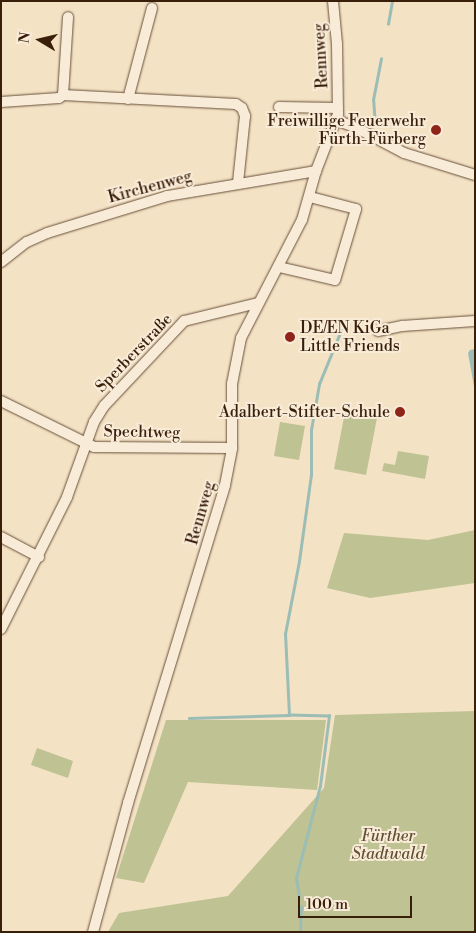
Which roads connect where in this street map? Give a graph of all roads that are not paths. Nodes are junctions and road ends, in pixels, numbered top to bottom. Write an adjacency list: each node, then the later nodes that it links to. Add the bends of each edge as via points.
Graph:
1 (333, 1): 8 (street, Rennweg)
2 (152, 8): 5 (street)
3 (68, 17): 4 (street)
4 (63, 95): 5 (street); 6 (street, via 59,98)
5 (128, 99): 12 (street, via 230,103 242,108 245,116)
6 (1, 102)
7 (279, 107): 8 (street, Rennweg)
8 (338, 108): 9 (street, Rennweg)
9 (336, 120): 10 (street, Rennweg); 11 (street, via 404,153)
10 (316, 171): 12 (street, Kirchenweg); 13 (street, Rennweg)
11 (475, 175)
12 (238, 183): 14 (street, Kirchenweg, via 167,196 47,233 27,242)
13 (310, 197): 15 (street, Rennweg); 15 (street, via 356,210 335,280)
14 (1, 262)
15 (279, 267): 16 (street, Rennweg)
16 (258, 303): 20 (street, Sperberstraße, via 184,321 104,406); 21 (street, Rennweg, via 235,359)
17 (475, 321): 18 (street, via 402,326)
18 (378, 331)
19 (1, 401): 20 (street, Spechtweg)
20 (86, 443): 21 (street, Spechtweg, via 103,448); 23 (street, Sperberstraße, via 67,498)
21 (232, 448): 25 (street, Rennweg, via 225,485 128,803)
22 (1, 537): 23 (street)
23 (39, 557): 24 (street, Sperberstraße)
24 (1, 629)
25 (93, 932)

